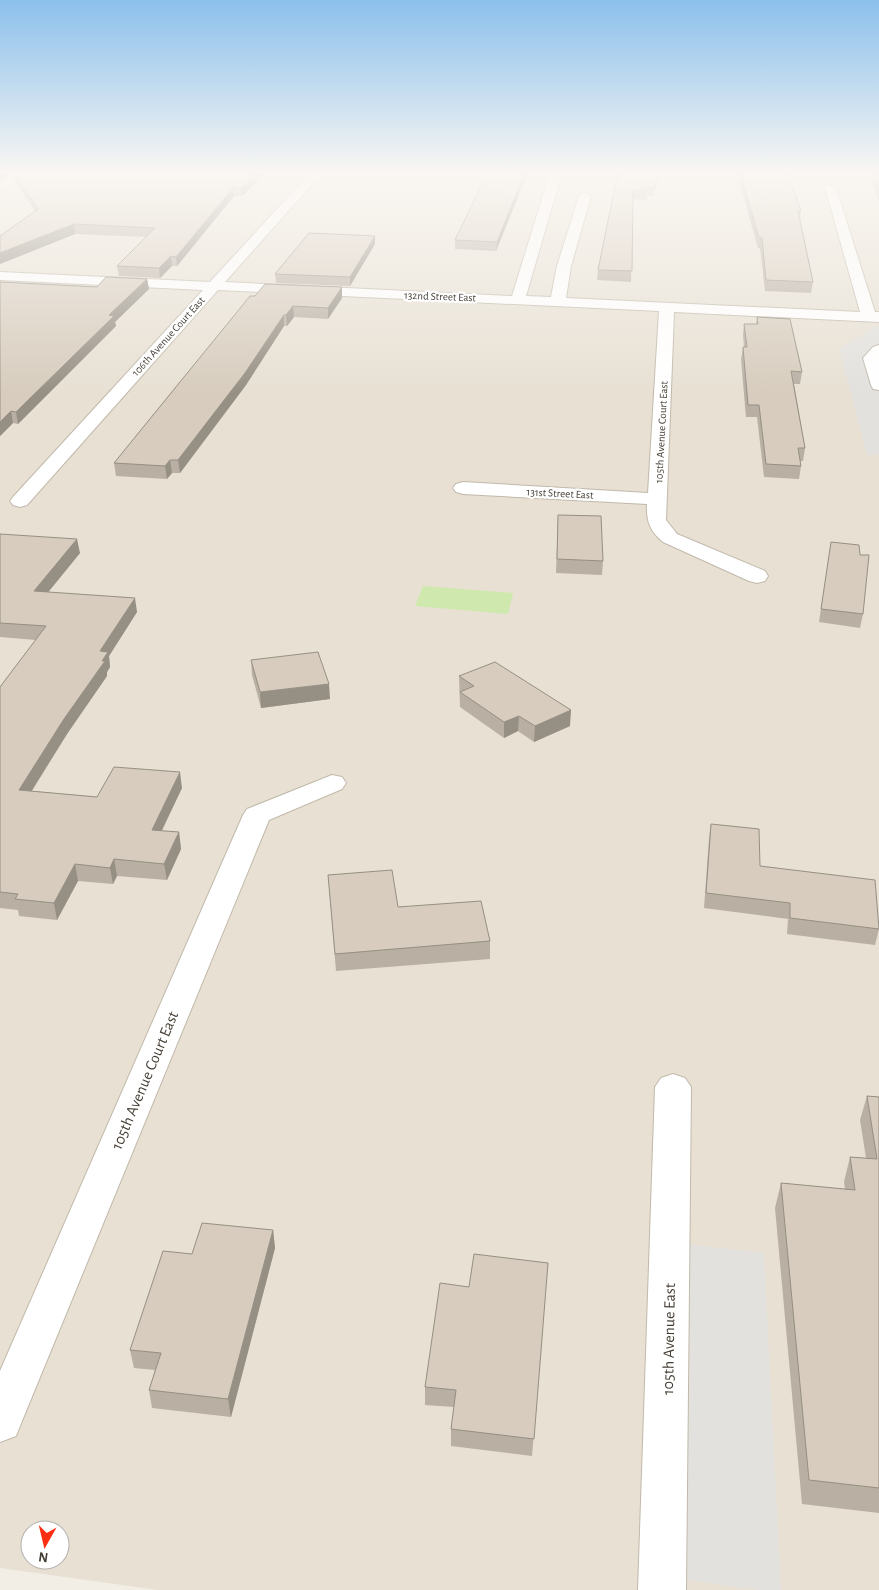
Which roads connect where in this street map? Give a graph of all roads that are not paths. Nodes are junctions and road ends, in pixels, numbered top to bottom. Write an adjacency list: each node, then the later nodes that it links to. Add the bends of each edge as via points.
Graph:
1 (249, 246): 6 (street, 106th Avenue Court East)
2 (534, 246): 7 (street)
3 (570, 246): 8 (street)
4 (851, 246): 10 (street)
5 (0, 276): 6 (street, 132nd Street East)
6 (213, 286): 7 (street, 132nd Street East); 15 (street, 106th Avenue Court East)
7 (518, 300): 8 (street, 132nd Street East)
8 (558, 302): 9 (street, 132nd Street East)
9 (668, 307): 10 (street, 132nd Street East); 14 (street, 105th Avenue Court East)
10 (874, 316)
11 (879, 350): 12 (street, via 871,358)
12 (879, 385)
13 (463, 488): 14 (street, 131st Street East)
14 (657, 499): 16 (street, 105th Avenue Court East, via 658,525 664,533)
15 (20, 501)
16 (757, 576)
17 (332, 783): 19 (street, 105th Avenue Court East, via 257,815)
18 (673, 1087): 20 (street, 105th Avenue East)
19 (0, 1421)
20 (662, 1590)

